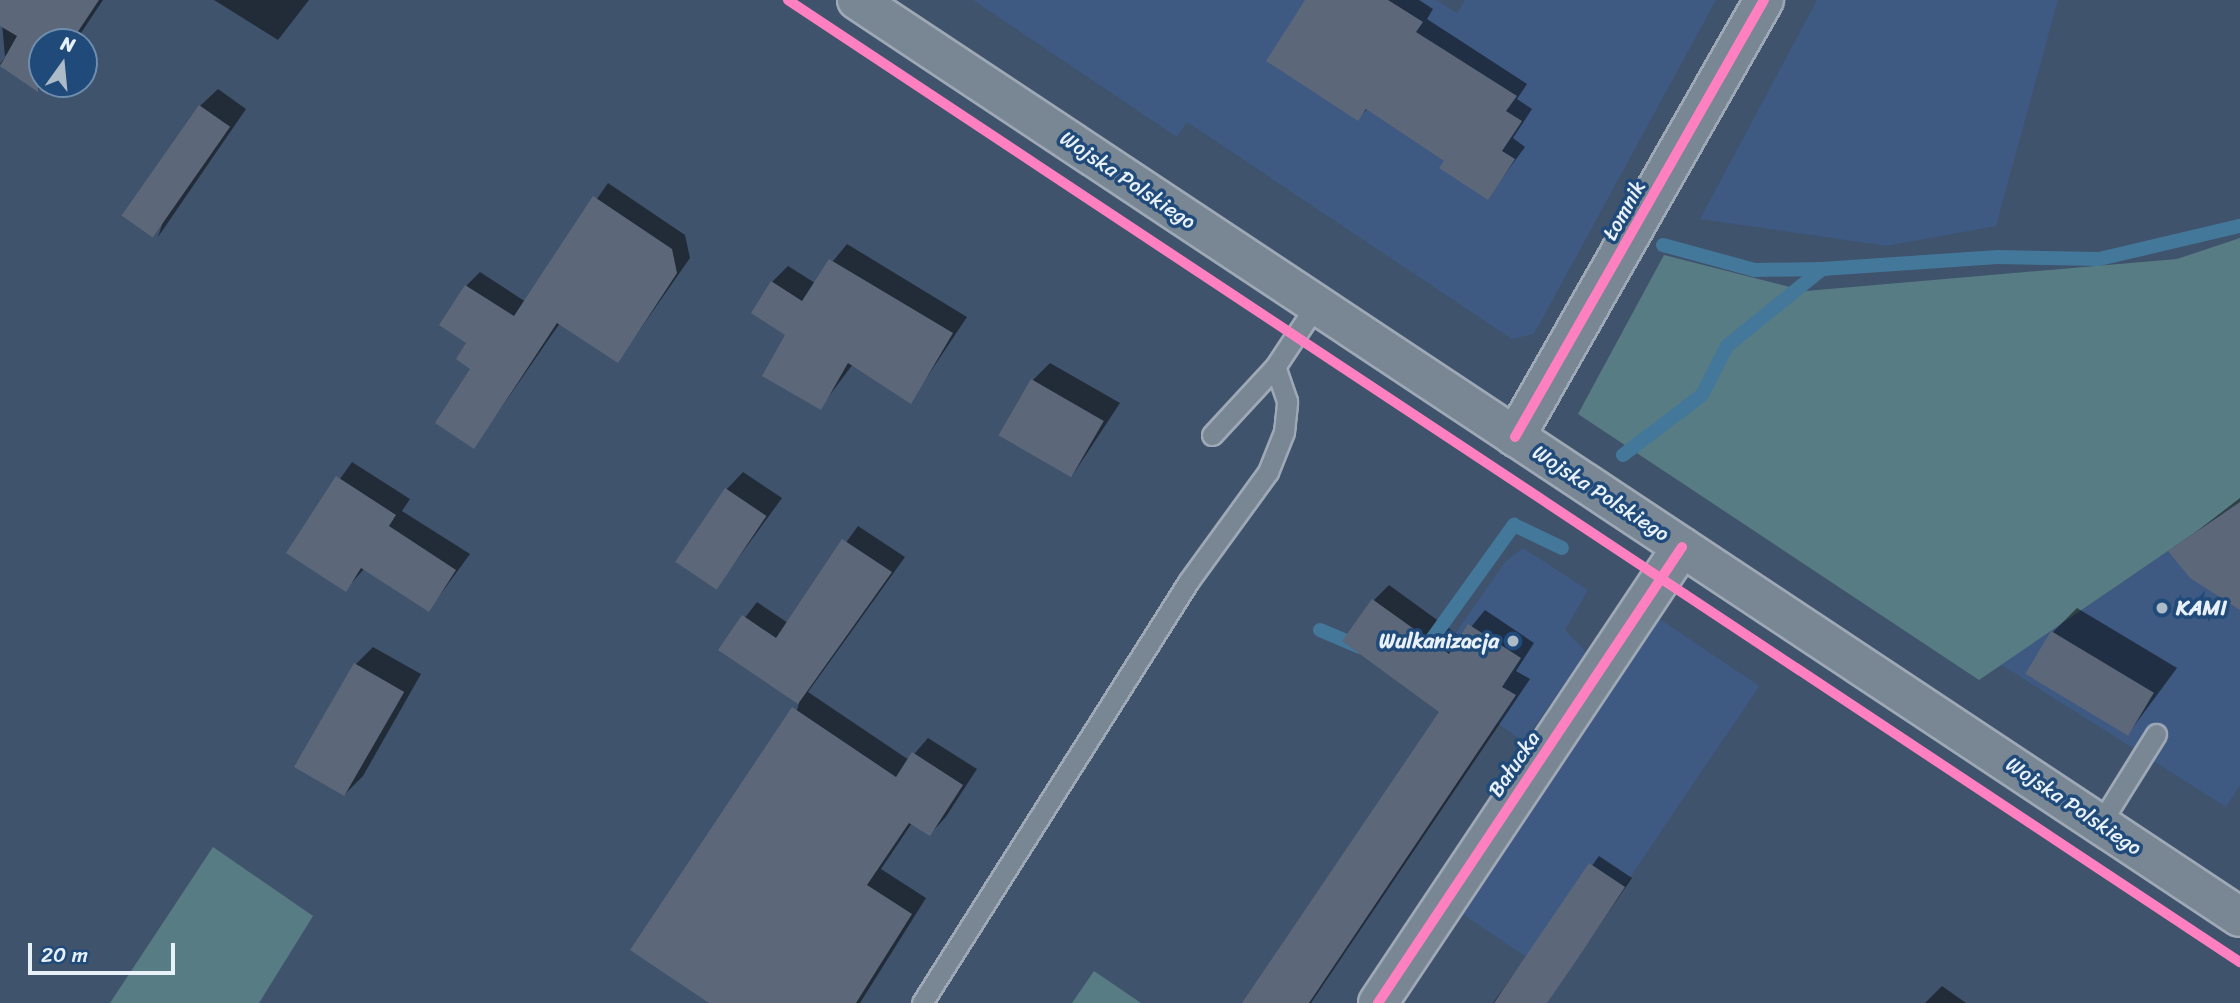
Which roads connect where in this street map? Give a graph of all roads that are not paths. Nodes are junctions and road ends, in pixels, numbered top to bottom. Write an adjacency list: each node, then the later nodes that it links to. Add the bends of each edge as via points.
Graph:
1 (857, 0): 3 (main road, Wojska Polskiego)
2 (1763, 0): 6 (main road, Łomnik)
3 (1316, 305): 4 (lane); 6 (main road, Wojska Polskiego)
4 (1275, 367): 5 (lane); 11 (lane, via 1287,401 1284,432 1268,472 1188,582)
5 (1212, 435)
6 (1515, 437): 7 (main road, Wojska Polskiego)
7 (1682, 547): 9 (main road, Wojska Polskiego); 12 (main road, Bałucka)
8 (2156, 734): 9 (lane)
9 (2100, 824): 10 (main road, Wojska Polskiego)
10 (2240, 917)
11 (922, 1003)
12 (1378, 1003)

